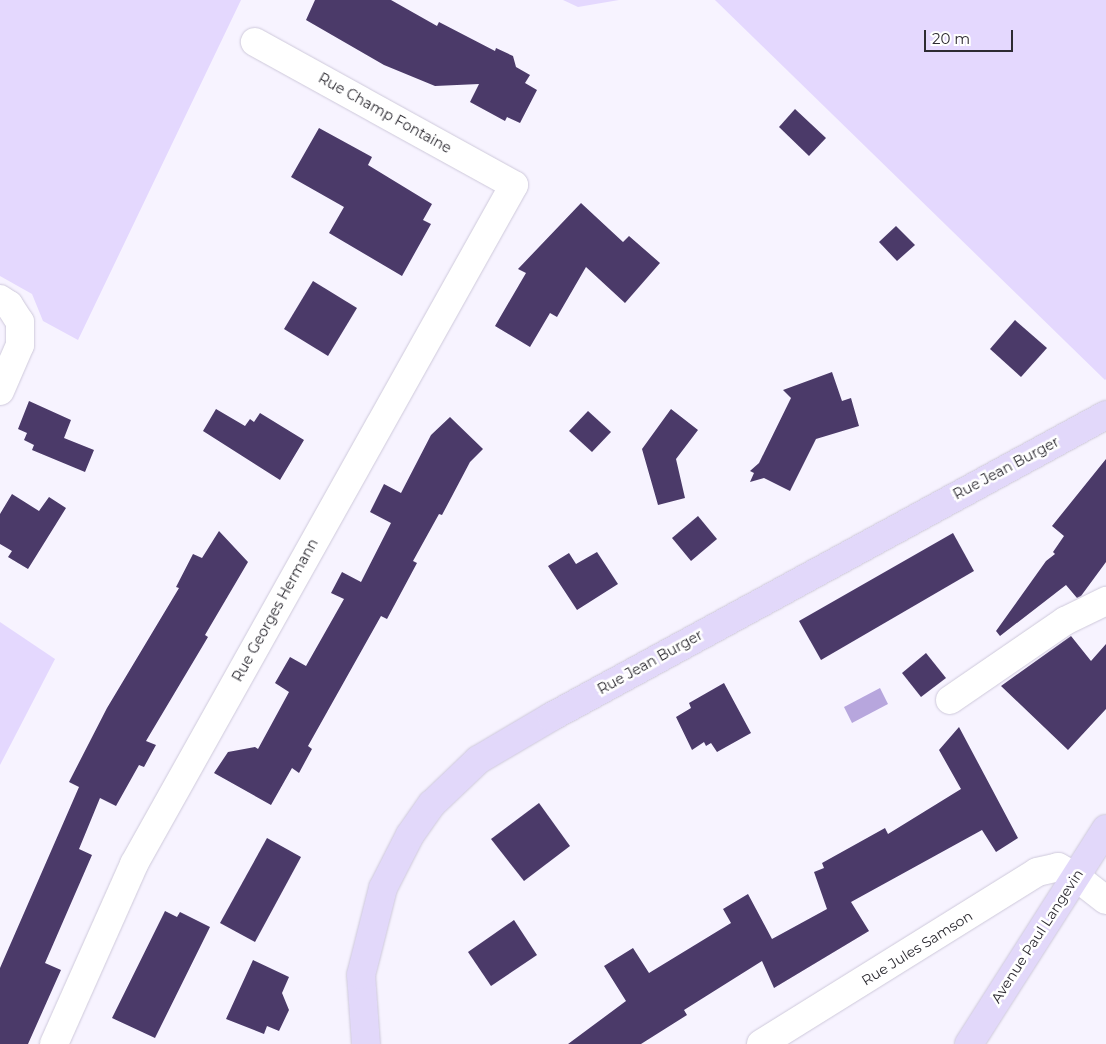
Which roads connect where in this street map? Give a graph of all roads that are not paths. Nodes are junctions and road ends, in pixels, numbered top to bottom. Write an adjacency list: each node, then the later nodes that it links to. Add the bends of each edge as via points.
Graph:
1 (255, 42): 2 (street, Rue Champ Fontaine)
2 (514, 185): 11 (street, Rue Georges Hermann, via 134,864)
3 (0, 299): 4 (street, via 9,305 20,322 20,345)
4 (0, 391)
5 (1106, 415): 12 (main road, Rue Jean Burger, via 551,716 478,760 432,804 410,835 383,888 361,975)
6 (1106, 601): 7 (street, via 1065,620)
7 (950, 700)
8 (1106, 829): 9 (main road, Avenue Paul Langevin)
9 (1075, 876): 10 (street); 13 (street, Rue Jules Samson, via 1058,868 1038,872); 14 (main road, Avenue Paul Langevin)
10 (1106, 900)
11 (54, 1044)
12 (366, 1044)
13 (761, 1044)
14 (969, 1044)

